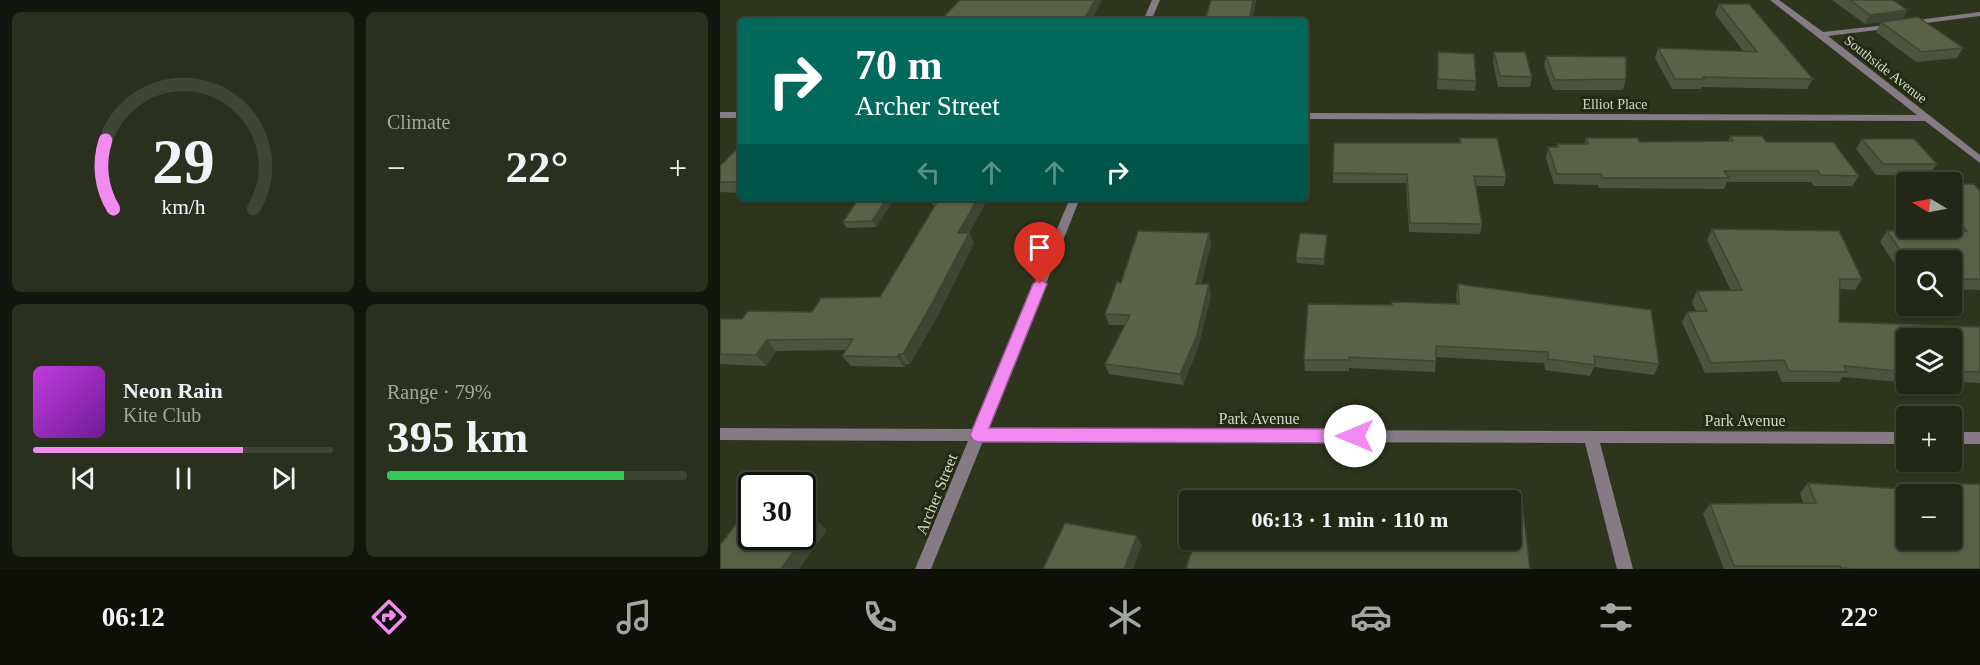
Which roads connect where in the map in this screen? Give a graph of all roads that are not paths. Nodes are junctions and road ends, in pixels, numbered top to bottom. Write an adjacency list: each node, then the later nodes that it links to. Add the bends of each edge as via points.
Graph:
1 (1156, 0): 4 (street)
2 (1774, 0): 5 (street, Southside Avenue)
3 (1980, 14): 5 (street)
4 (1148, 18)
5 (1820, 35): 9 (street, Southside Avenue)
6 (720, 115): 7 (street)
7 (738, 115)
8 (1308, 116): 9 (street, Elliot Place)
9 (1925, 118): 10 (street, Southside Avenue)
10 (1980, 160)
11 (1074, 201): 13 (street, Archer Street)
12 (720, 434): 13 (street, Park Avenue)
13 (978, 435): 14 (street, Park Avenue); 18 (street, Archer Street)
14 (1591, 437): 15 (street, Park Avenue); 19 (street)
15 (1896, 438)
16 (1962, 438): 17 (street)
17 (1980, 438)
18 (924, 569)
19 (1625, 569)

